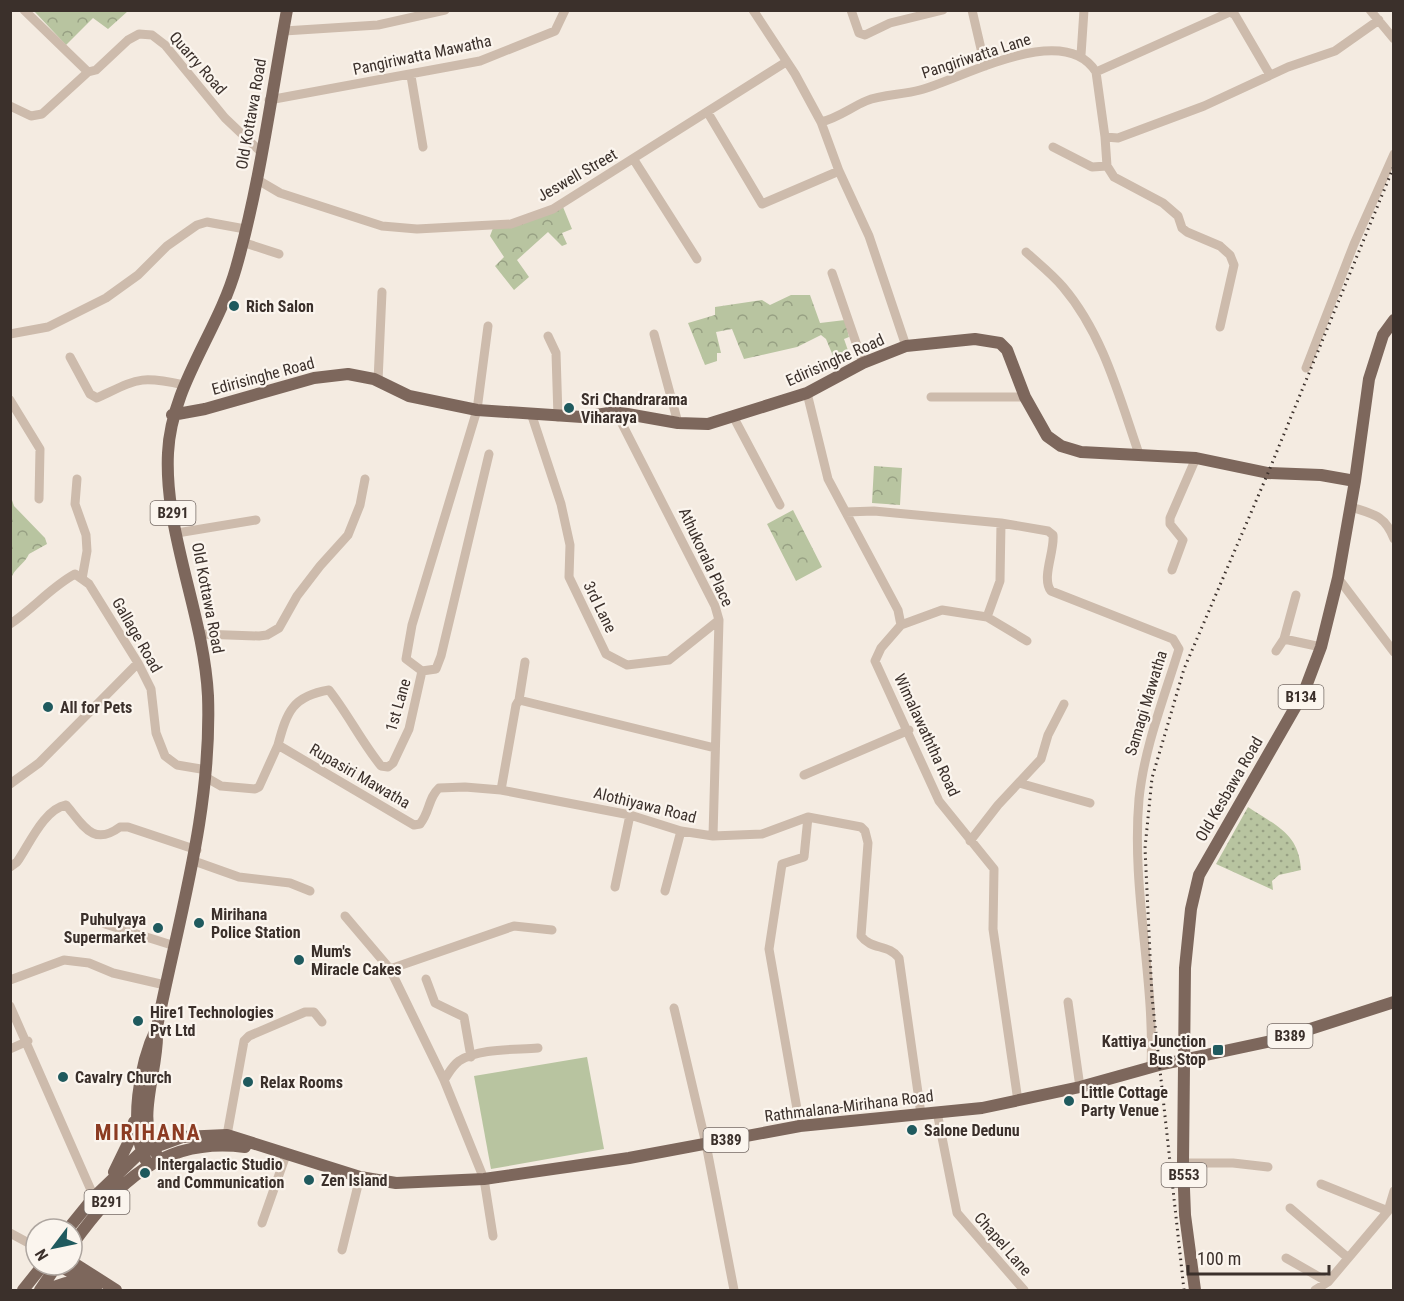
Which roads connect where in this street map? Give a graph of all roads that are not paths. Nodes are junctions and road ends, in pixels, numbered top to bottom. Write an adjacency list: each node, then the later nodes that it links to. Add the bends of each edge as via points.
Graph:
1 (24, 10): 17 (street)
2 (288, 10): 12 (main road, Old Kottawa Road / B291)
3 (445, 10): 12 (street, via 378,25)
4 (565, 10): 19 (street, Pangiriwatta Mawatha, via 555,31 542,38 480,61)
5 (753, 10): 15 (street)
6 (851, 10): 7 (street, via 859,33 865,36 890,23)
7 (943, 10)
8 (972, 10): 16 (street)
9 (1084, 10): 14 (street)
10 (1370, 10): 11 (street)
11 (1379, 20): 13 (street); 20 (street, via 1335,51)
12 (284, 31): 21 (main road, Old Kottawa Road / B291)
13 (1394, 39)
14 (1081, 55): 16 (street, Pangiriwatta Lane, via 1051,49); 18 (street)
15 (786, 62): 23 (street, Jeswell Street); 24 (street)
16 (986, 66): 24 (street, Pangiriwatta Lane, via 920,90 867,100)
17 (88, 72): 22 (street, Quarry Road, via 42,114 31,116); 28 (street, Quarry Road, via 96,70 139,34 152,35 165,45 225,118)
18 (1096, 72): 20 (street, via 1230,12); 25 (street)
19 (411, 75): 21 (street, Pangiriwatta Mawatha); 26 (street)
20 (1270, 75): 25 (street, via 1133,134)
21 (269, 100): 28 (main road, Old Kottawa Road / B291)
22 (10, 106)
23 (708, 113): 30 (street, Jeswell Street); 32 (street, via 762,204)
24 (821, 122): 32 (street)
25 (1105, 137): 31 (street)
26 (423, 147)
27 (1053, 147): 31 (street, via 1092,167)
28 (262, 153): 33 (main road, Old Kottawa Road / B291)
29 (1394, 154): 50 (street)
30 (634, 160): 33 (street, Jeswell Street, via 553,209 511,224 417,230 382,226 280,193); 38 (street)
31 (1107, 166): 43 (street, via 1114,177 1163,203 1178,216 1187,232 1220,246 1230,255 1234,265)
32 (839, 171): 47 (street, via 869,236)
33 (256, 179): 34 (main road, Old Kottawa Road / B291)
34 (245, 229): 35 (main road, Old Kottawa Road / B291); 44 (street, via 207,222 197,225 106,298 48,327)
35 (242, 242): 37 (street); 52 (main road, Old Kottawa Road / B291, via 221,310)
36 (1026, 252): 65 (street, via 1062,286 1085,318 1110,368)
37 (279, 254)
38 (697, 260)
39 (832, 273): 49 (street)
40 (382, 292): 51 (street)
41 (1394, 320): 69 (main road, Old Kesbawa Road / B134, via 1383,335 1369,379)
42 (488, 326): 57 (street)
43 (1220, 327)
44 (10, 334)
45 (654, 334): 63 (street)
46 (548, 336): 61 (street, via 556,353)
47 (906, 346): 49 (main road, Edirisinghe Road); 55 (main road, Edirisinghe Road, via 975,339 1000,343 1007,350)
48 (70, 357): 52 (street, via 90,394 97,398 140,378)
49 (863, 363): 53 (main road, Edirisinghe Road)
50 (1306, 368)
51 (378, 381): 57 (main road, Edirisinghe Road, via 409,396); 60 (main road, Edirisinghe Road, via 348,374 314,378)
52 (184, 385): 60 (main road, Old Kottawa Road / B291)
53 (807, 393): 62 (main road, Edirisinghe Road); 73 (street, via 828,479)
54 (931, 397): 55 (street)
55 (1025, 397): 65 (main road, Edirisinghe Road, via 1047,436 1061,446 1081,452)
56 (10, 400): 70 (street, via 40,449)
57 (477, 410): 59 (main road, Edirisinghe Road); 94 (street, 1st Lane, via 412,625 406,659)
58 (616, 412): 61 (main road, Edirisinghe Road); 63 (main road, Edirisinghe Road); 83 (street, Athukorala Place, via 672,517)
59 (531, 413): 61 (main road, Edirisinghe Road); 83 (street, 3rd Lane, via 566,524 569,577 606,654 627,665 669,660)
60 (172, 415): 76 (main road, Old Kottawa Road / B291, via 169,497)
61 (558, 417)
62 (734, 418): 63 (main road, Edirisinghe Road, via 708,424); 71 (street)
63 (678, 423)
64 (489, 454): 94 (street, via 441,656 436,669)
65 (1138, 454): 66 (main road, Edirisinghe Road)
66 (1196, 458): 69 (main road, Edirisinghe Road, via 1268,473); 78 (street, via 1170,518 1170,524 1184,540)
67 (76, 479): 80 (street, via 75,504 87,551)
68 (365, 479): 86 (street, via 348,535 314,573 279,628 259,636)
69 (1355, 481): 72 (main road, Old Kesbawa Road / B134)
70 (39, 499)
71 (780, 505)
72 (1351, 507): 77 (street, via 1376,515 1389,525); 79 (main road, Old Kesbawa Road / B134)
73 (846, 512): 75 (street, Samagi Mawatha, via 874,511); 85 (street, via 898,610)
74 (256, 520): 76 (street)
75 (1001, 524): 82 (street, via 1000,581); 135 (street, Samagi Mawatha, via 1053,534 1047,583 1051,591 1173,639 1179,649 1143,768 1139,802 1139,902)
76 (177, 533): 86 (main road, Old Kottawa Road / B291)
77 (1394, 539)
78 (1172, 570)
79 (1338, 578): 89 (main road, Old Kesbawa Road / B134); 91 (street)
80 (82, 579): 84 (street, via 75,574 63,580); 93 (street, Gallage Road)
81 (1296, 596): 87 (street)
82 (987, 617): 85 (street, via 942,610); 88 (street)
83 (719, 620): 99 (street, Athukorala Place)
84 (10, 624)
85 (901, 625): 97 (street, Wimalawaththa Road, via 875,661)
86 (200, 634): 100 (main road, Old Kottawa Road / B291, via 208,695)
87 (1284, 639): 89 (street); 90 (street)
88 (1026, 641)
89 (1321, 646): 134 (main road, Old Kesbawa Road / B134, via 1304,692 1199,875 1185,968)
90 (1276, 651)
91 (1394, 652)
92 (525, 662): 95 (street)
93 (138, 663): 100 (street, Gallage Road, via 151,689 156,733 165,756 177,765); 103 (street, via 39,763)
94 (422, 671): 98 (street, 1st Lane, via 409,729 388,767 381,766 364,745 329,690 307,694 298,701 291,709)
95 (519, 700): 99 (street); 104 (street)
96 (1064, 704): 102 (street, via 1041,759)
97 (909, 730): 101 (street); 110 (street, Wimalawaththa Road, via 939,801)
98 (278, 745): 100 (street, via 255,789 221,786); 104 (street, Rupasiri Mawatha, via 414,825 426,817 431,796 439,788)
99 (716, 748): 109 (street, Athukorala Place)
100 (207, 774): 111 (main road, Old Kottawa Road / B291)
101 (804, 775)
102 (1018, 783): 105 (street); 110 (street)
103 (10, 784)
104 (501, 789): 106 (street, Alothiyawa Road)
105 (1090, 803)
106 (630, 815): 108 (street, Alothiyawa Road); 113 (street)
107 (808, 817): 109 (street, Alothiyawa Road, via 762,834); 141 (street, via 865,831 868,843 861,936 867,943 890,949 899,958); 142 (street, via 804,857 782,864 770,949)
108 (681, 831): 109 (street, Alothiyawa Road); 115 (street)
109 (712, 836)
110 (970, 841): 138 (street, Wimalawaththa Road, via 994,869 993,929)
111 (195, 855): 112 (street, via 128,827 120,826 101,836 90,833 66,805 50,814); 114 (street, via 239,877 290,883); 119 (main road, Old Kottawa Road / B291)
112 (10, 867)
113 (615, 887)
114 (310, 891)
115 (665, 891)
116 (345, 916): 120 (street)
117 (105, 924): 119 (street)
118 (552, 930): 120 (street, via 514,926)
119 (175, 946): 123 (main road, Old Kottawa Road / B291)
120 (390, 969): 136 (street)
121 (426, 979): 133 (street, via 435,1003 464,1017)
122 (10, 980): 123 (street, via 64,960 89,963)
123 (165, 985): 129 (main road, Old Kottawa Road / B291)
124 (1068, 1002): 137 (street)
125 (1394, 1002): 134 (main road, B389, via 1276,1040)
126 (10, 1006): 130 (street)
127 (674, 1008): 144 (street)
128 (322, 1022): 143 (street, via 314,1012 305,1012 244,1041)
129 (157, 1027): 139 (main road, Old Kottawa Road / B291, via 147,1047); 146 (main road, Old Kottawa Road / B291, via 158,1050 148,1117)
130 (28, 1041): 131 (street); 155 (street)
131 (10, 1048)
132 (538, 1048): 133 (street)
133 (471, 1056): 136 (street, via 453,1066)
134 (1184, 1060): 135 (main road, Rathmalana-Mirihana Road / B389); 148 (main road, Old Kesbawa Road / B553)
135 (1151, 1067): 137 (main road, Rathmalana-Mirihana Road / B389)
136 (444, 1080): 151 (street)
137 (1080, 1087): 138 (main road, Rathmalana-Mirihana Road / B389)
138 (1018, 1101): 140 (main road, Rathmalana-Mirihana Road / B389)
139 (137, 1109): 146 (main road, Old Kottawa Road / B291); 152 (main road, via 131,1137)
140 (937, 1112): 141 (main road, Rathmalana-Mirihana Road / B389); 178 (street, Chapel Lane, via 957,1213)
141 (921, 1114): 142 (main road, Rathmalana-Mirihana Road / B389)
142 (800, 1126): 144 (main road, Rathmalana-Mirihana Road / B389)
143 (227, 1135): 145 (main road, Rathmalana-Mirihana Road / B389); 146 (main road, Rathmalana-Mirihana Road / B389, via 182,1137)
144 (706, 1144): 151 (main road, Rathmalana-Mirihana Road / B389); 177 (street)
145 (267, 1150): 146 (main road, Rathmalana-Mirihana Road / B389, via 219,1144); 147 (main road, Rathmalana-Mirihana Road / B389)
146 (150, 1155): 152 (main road, B291); 160 (main road, B291)
147 (286, 1155): 150 (main road, Rathmalana-Mirihana Road / B389); 159 (street)
148 (1184, 1163): 149 (street); 179 (main road, Old Kesbawa Road / B553, via 1185,1215)
149 (1268, 1167)
150 (360, 1177): 151 (main road, Rathmalana-Mirihana Road / B389, via 396,1183); 164 (street)
151 (484, 1179): 162 (street)
152 (109, 1181): 155 (main road, B291)
153 (1321, 1184): 157 (street)
154 (1394, 1191): 157 (street)
155 (94, 1197): 158 (main road, B291)
156 (1290, 1208): 165 (street)
157 (1388, 1211): 165 (street)
158 (78, 1217)
159 (262, 1223)
160 (84, 1229)
161 (10, 1233): 163 (street)
162 (493, 1236)
163 (24, 1240)
164 (342, 1250)
165 (1347, 1257): 171 (street)
166 (1287, 1258): 171 (street)
167 (84, 1270): 176 (main road)
168 (33, 1277): 173 (main road)
169 (49, 1277): 174 (main road)
170 (78, 1277): 172 (main road)
171 (1328, 1282): 180 (street)
172 (98, 1289): 175 (main road, via 66,1283)
173 (23, 1290)
174 (40, 1290)
175 (45, 1290)
176 (116, 1290)
177 (734, 1290)
178 (1024, 1290)
179 (1195, 1290)
180 (1315, 1290)

